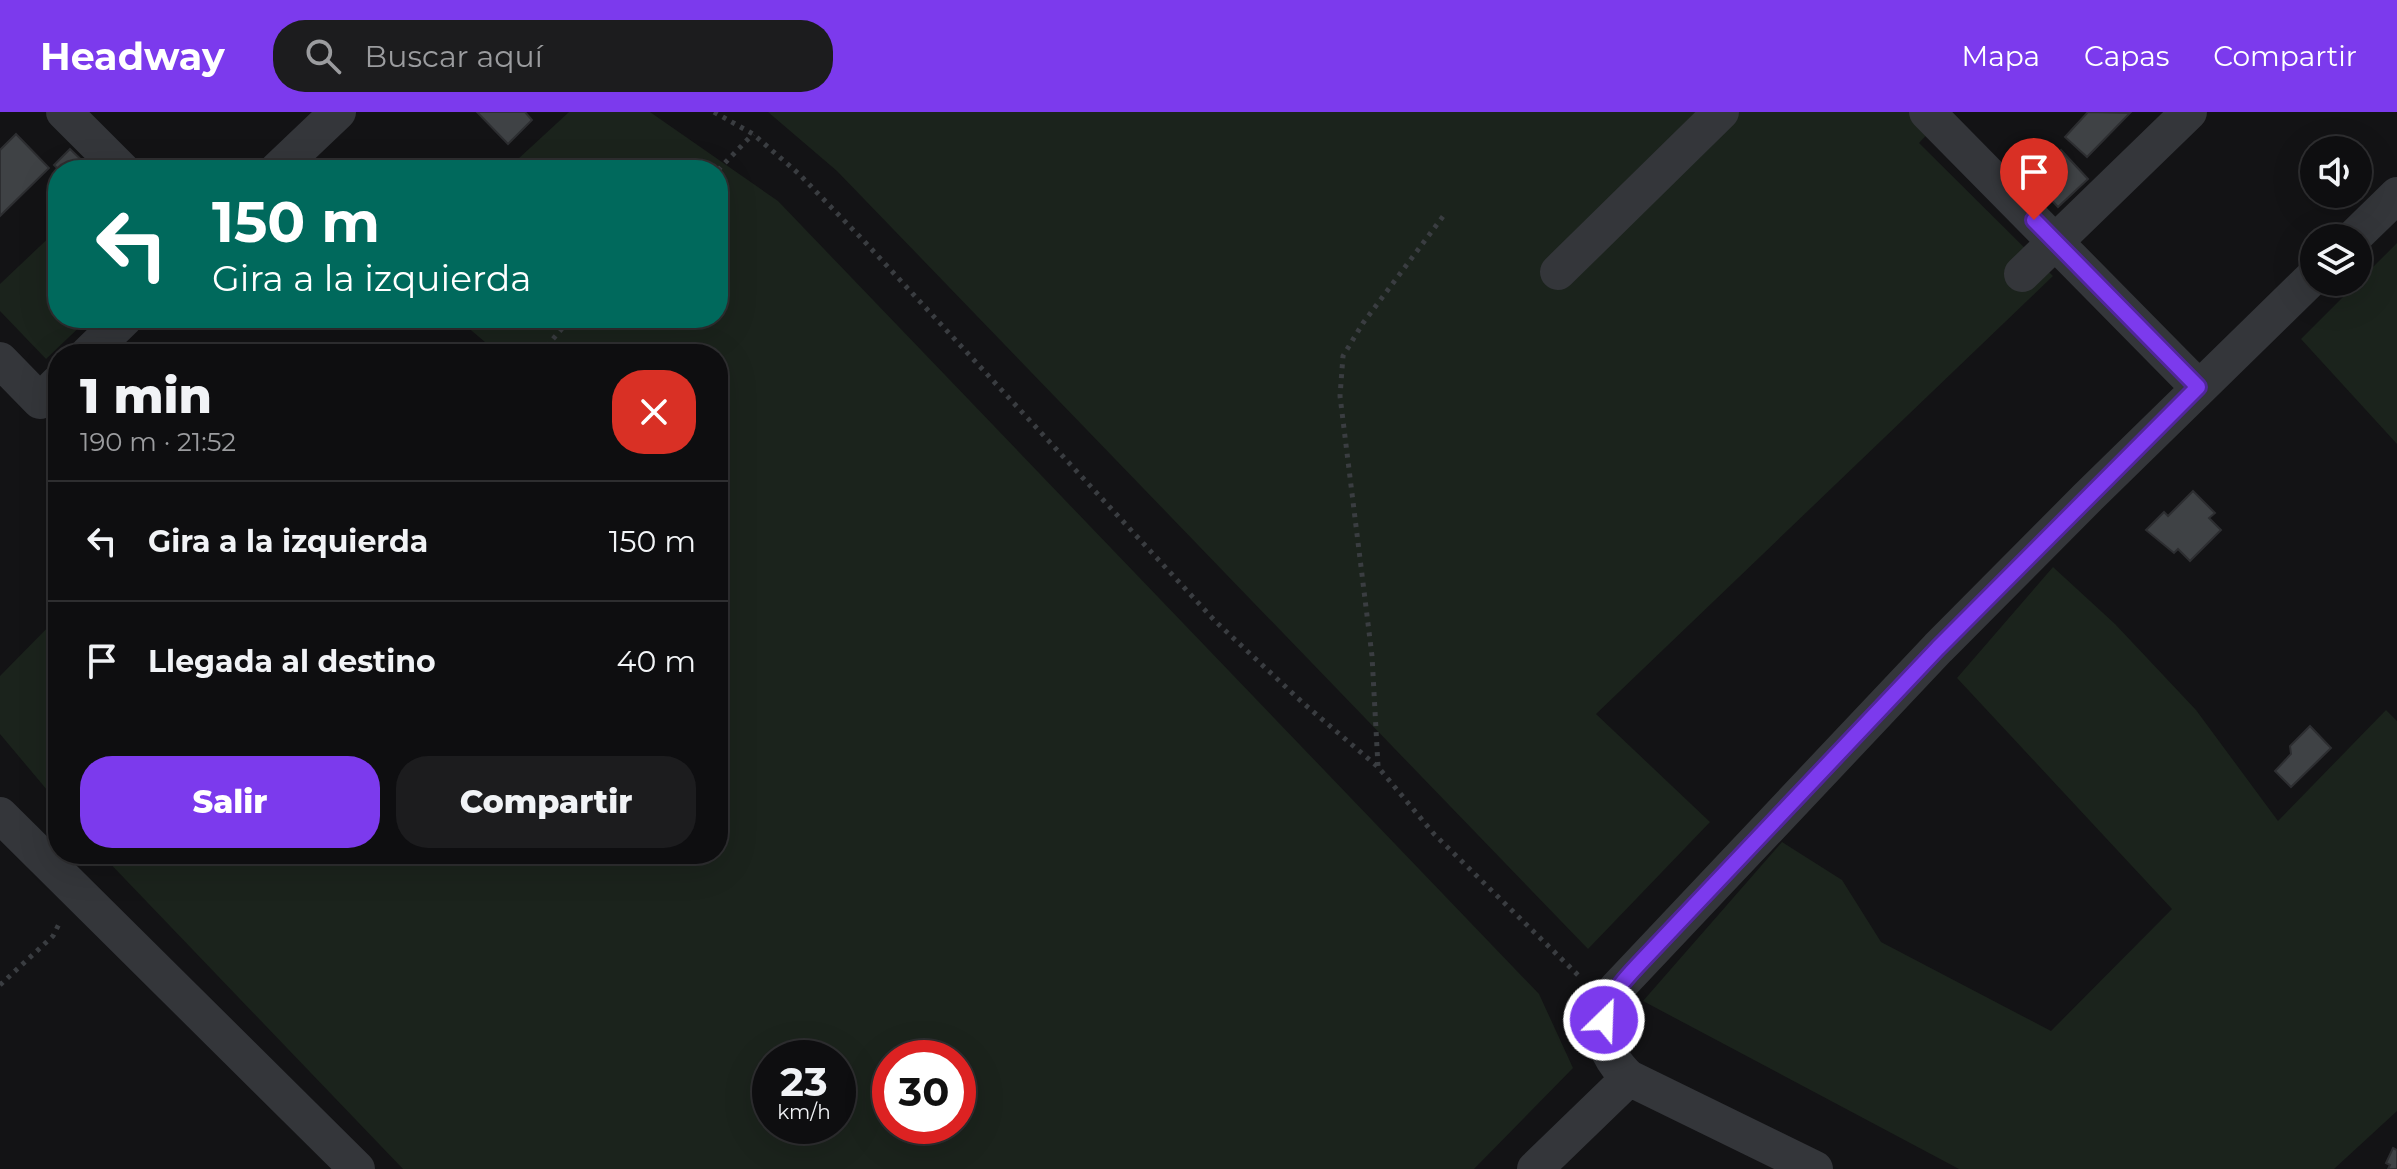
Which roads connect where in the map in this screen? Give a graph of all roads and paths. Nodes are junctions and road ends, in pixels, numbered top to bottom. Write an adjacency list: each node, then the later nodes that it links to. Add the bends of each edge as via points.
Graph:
1 (64, 112): 8 (street)
2 (338, 112): 9 (street)
3 (714, 112): 7 (path)
4 (1721, 112): 15 (street)
5 (1927, 112): 14 (street)
6 (2189, 112): 14 (street)
7 (753, 134): 10 (path); 25 (path, via 864,241 1215,621)
8 (112, 160)
9 (288, 160)
10 (728, 160)
11 (2397, 195): 13 (street)
12 (1444, 215): 25 (path, via 1343,356 1340,396 1372,656)
13 (2367, 224)
14 (2055, 241): 16 (street); 23 (street)
15 (1558, 272)
16 (2022, 274)
17 (2300, 289): 23 (street)
18 (115, 328): 20 (street)
19 (562, 328): 21 (path)
20 (98, 344)
21 (549, 344)
22 (0, 360): 24 (street, via 40,401)
23 (2198, 387): 31 (street, via 1928,659 1617,988)
24 (48, 393)
25 (1378, 767): 31 (path, via 1434,834)
26 (0, 815): 27 (street)
27 (48, 862)
28 (50, 864): 29 (street)
29 (77, 891): 30 (path, via 53,936); 33 (street)
30 (0, 985)
31 (1608, 1004): 32 (street, via 1604,1039 1617,1067)
32 (1629, 1078): 34 (street); 35 (street)
33 (357, 1169)
34 (1535, 1169)
35 (1815, 1169)

